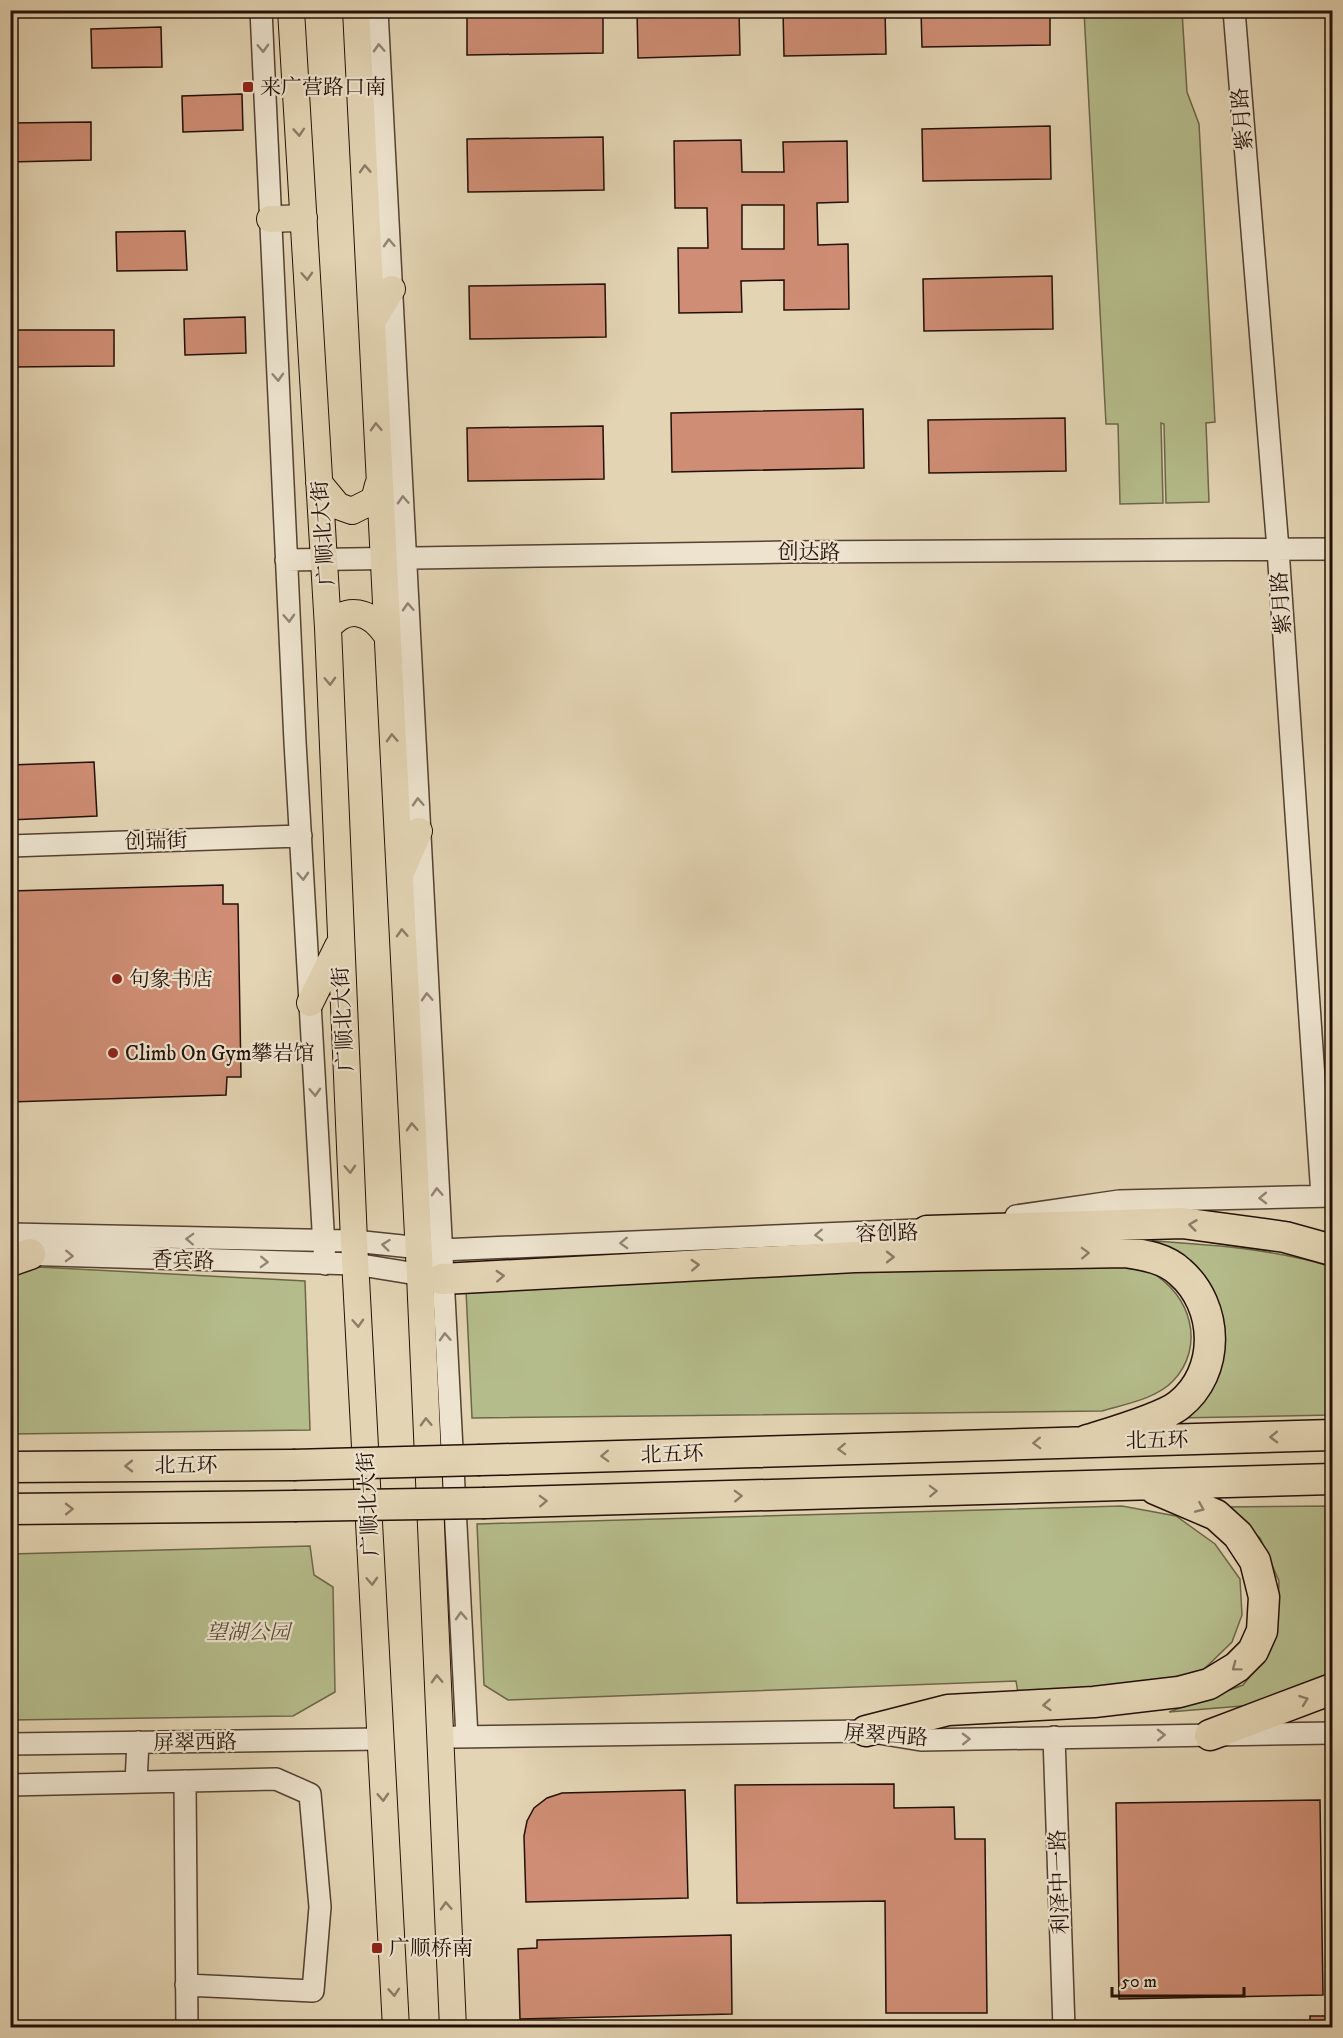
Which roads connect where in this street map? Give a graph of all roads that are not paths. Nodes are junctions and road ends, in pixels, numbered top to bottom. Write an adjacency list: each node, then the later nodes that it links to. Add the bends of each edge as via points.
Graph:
1 (261, 10): 7 (street, one-way to 7)
2 (291, 10): 6 (main road, 广顺北大街, one-way to 6)
3 (356, 10): 9 (main road, one-way to 3)
4 (377, 10): 8 (street, one-way to 4)
5 (1234, 10): 12 (street, 紫月路)
6 (304, 218): 7 (main road); 10 (main road, 广顺北大街, one-way to 10)
7 (270, 219): 15 (street, one-way to 15)
8 (392, 289): 9 (main road); 14 (street, one-way to 8)
9 (372, 322): 11 (main road, one-way to 9)
10 (319, 483): 11 (main road, via 338,506 352,511 374,500); 16 (main road, 广顺北大街)
11 (378, 485): 14 (main road)
12 (1278, 549): 13 (street, 创达路); 14 (street, 创达路); 25 (street, 紫月路)
13 (1332, 549)
14 (394, 559): 16 (street, 创达路); 18 (main road); 19 (street, one-way to 14)
15 (286, 560): 16 (street, 创达路); 20 (street, one-way to 20)
16 (324, 560): 17 (main road, 广顺北大街)
17 (328, 628): 18 (main road, via 343,614 360,612 378,622); 23 (main road, 广顺北大街, one-way to 23)
18 (386, 634): 22 (main road, one-way to 18)
19 (419, 831): 22 (main road); 32 (street, one-way to 19)
20 (301, 836): 21 (street, 创瑞街); 24 (street, one-way to 24)
21 (10, 846)
22 (399, 876): 32 (main road, one-way to 22)
23 (340, 943): 24 (main road); 31 (main road, 广顺北大街, one-way to 31)
24 (310, 1003): 28 (street, one-way to 28)
25 (1327, 1196): 26 (street, 容创路, one-way to 26, via 1119,1202)
26 (927, 1231): 29 (highway, one-way to 26, via 1285,1237 1182,1223); 32 (street, 容创路, one-way to 32)
27 (54, 1235): 28 (street, 香宾路, one-way to 27); 30 (street); 30 (street, 香宾路)
28 (324, 1242): 31 (street, 香宾路); 33 (street)
29 (1332, 1250)
30 (15, 1251): 33 (street, 香宾路, one-way to 33)
31 (354, 1253): 32 (street, 容创路); 33 (street, 香宾路); 47 (main road, 广顺北大街, one-way to 47)
32 (430, 1263): 35 (highway, one-way to 35, via 1125,1252 1154,1257 1180,1271 1197,1291 1211,1335 1208,1358 1179,1406); 44 (street, one-way to 32); 46 (main road, one-way to 32)
33 (325, 1264)
34 (1332, 1435): 35 (highway, 北五环, one-way to 35)
35 (1085, 1442): 36 (highway, 北五环, one-way to 36, bridge, via 293,1465)
36 (10, 1467)
37 (1332, 1479): 38 (highway, 北五环)
38 (1146, 1485): 39 (highway, 北五环, one-way to 38, bridge, via 485,1503); 41 (highway, one-way to 41, via 1216,1515 1238,1536 1255,1561 1264,1597 1262,1631 1253,1652 1237,1668 1209,1684 1179,1692 1094,1702 948,1710)
39 (10, 1509)
40 (1332, 1689): 43 (highway, one-way to 40)
41 (866, 1731): 44 (street, 屏翠西路); 45 (street, 屏翠西路, one-way to 45, via 921,1740)
42 (1332, 1733): 43 (street, 屏翠西路)
43 (1210, 1735): 45 (street, 屏翠西路, one-way to 43)
44 (467, 1737): 46 (street, 屏翠西路)
45 (1054, 1737): 57 (street, 利泽中一路)
46 (439, 1738): 56 (main road, one-way to 46)
47 (380, 1739): 48 (street, 屏翠西路); 55 (main road, 广顺北大街, one-way to 55)
48 (138, 1742): 49 (street, 屏翠西路); 51 (street)
49 (10, 1744)
50 (185, 1781): 51 (street); 53 (street); 53 (street, via 276,1779 310,1794 320,1907 313,1991)
51 (136, 1782): 52 (street)
52 (10, 1785)
53 (186, 1985): 54 (street)
54 (187, 2028)
55 (396, 2028)
56 (453, 2028)
57 (1064, 2028)

